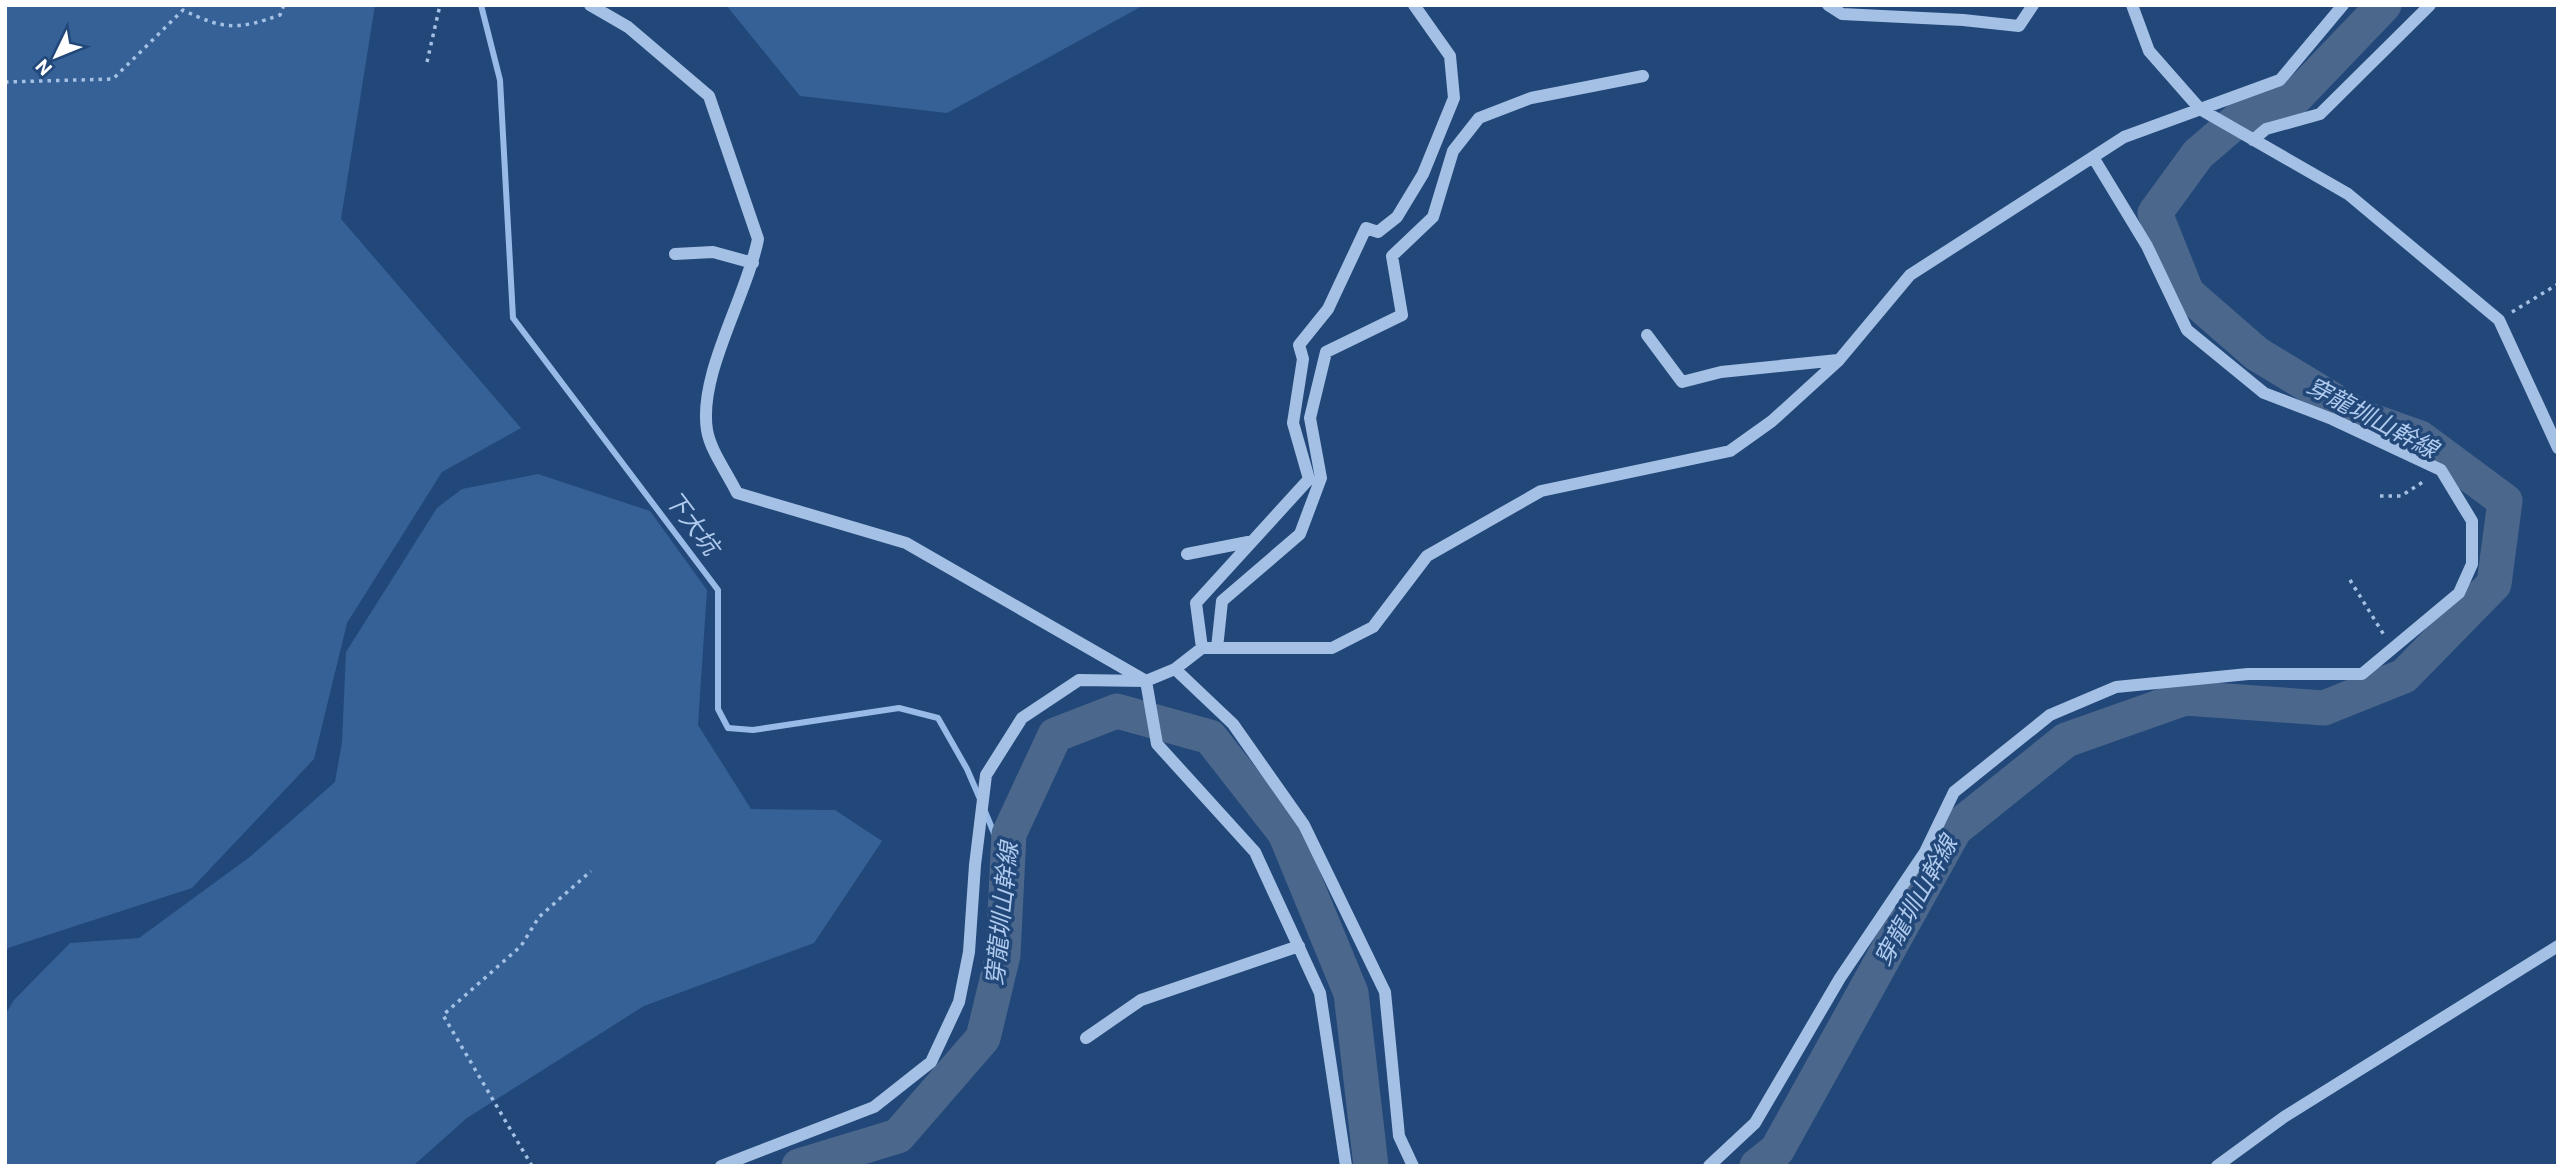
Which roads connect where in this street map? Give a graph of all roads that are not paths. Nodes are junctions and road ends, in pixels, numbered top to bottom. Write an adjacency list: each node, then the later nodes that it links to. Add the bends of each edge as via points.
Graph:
1 (590, 5): 13 (street, via 628,27 709,96 758,239)
2 (1414, 5): 17 (street, via 1450,56 1454,98 1423,174 1397,217 1378,232 1366,228 1328,309 1299,345 1303,359 1293,423 1309,479)
3 (1828, 5): 4 (street, via 1842,14 2019,26)
4 (2033, 5)
5 (2132, 5): 9 (street, via 2149,51)
6 (2343, 5): 9 (street, via 2280,79)
7 (2430, 5): 10 (street, via 2320,114 2266,129)
8 (1643, 76): 20 (street, via 1531,98 1479,118 1454,151 1433,217 1392,256 1402,315 1326,352 1310,418 1321,478 1300,534 1222,601)
9 (2201, 109): 10 (street); 11 (street, via 2124,137)
10 (2253, 139): 16 (street, via 2348,194 2499,320)
11 (2093, 157): 15 (street, via 1910,275); 29 (street, via 2147,246 2187,330 2264,393 2441,470 2472,521 2472,564 2459,593 2362,674 2248,674 2116,687 2050,715 1954,792 1925,852 1839,978 1755,1123)
12 (675, 254): 13 (street, via 713,252)
13 (753, 262): 22 (street, via 707,390 707,431 737,493 906,543)
14 (1647, 335): 15 (street, via 1682,382 1721,372)
15 (1839, 360): 20 (street, via 1772,421 1730,451 1541,491 1427,556 1373,626 1332,648)
16 (2558, 448)
17 (1252, 541): 18 (street); 19 (street, via 1196,603)
18 (1187, 554)
19 (1202, 648): 20 (street); 21 (street)
20 (1217, 648)
21 (1175, 669): 22 (street); 28 (street, via 1233,724 1304,825 1385,992 1399,1136)
22 (1146, 681): 23 (street, via 1157,744 1255,852); 26 (street, via 1079,680 1021,718 986,775 969,952 959,1002 931,1062 874,1107)
23 (1299, 946): 25 (street, via 1141,1000); 27 (street, via 1320,993)
24 (2558, 946): 30 (street, via 2284,1117)
25 (1086, 1038)
26 (721, 1166)
27 (1346, 1166)
28 (1413, 1166)
29 (1709, 1166)
30 (2217, 1166)

